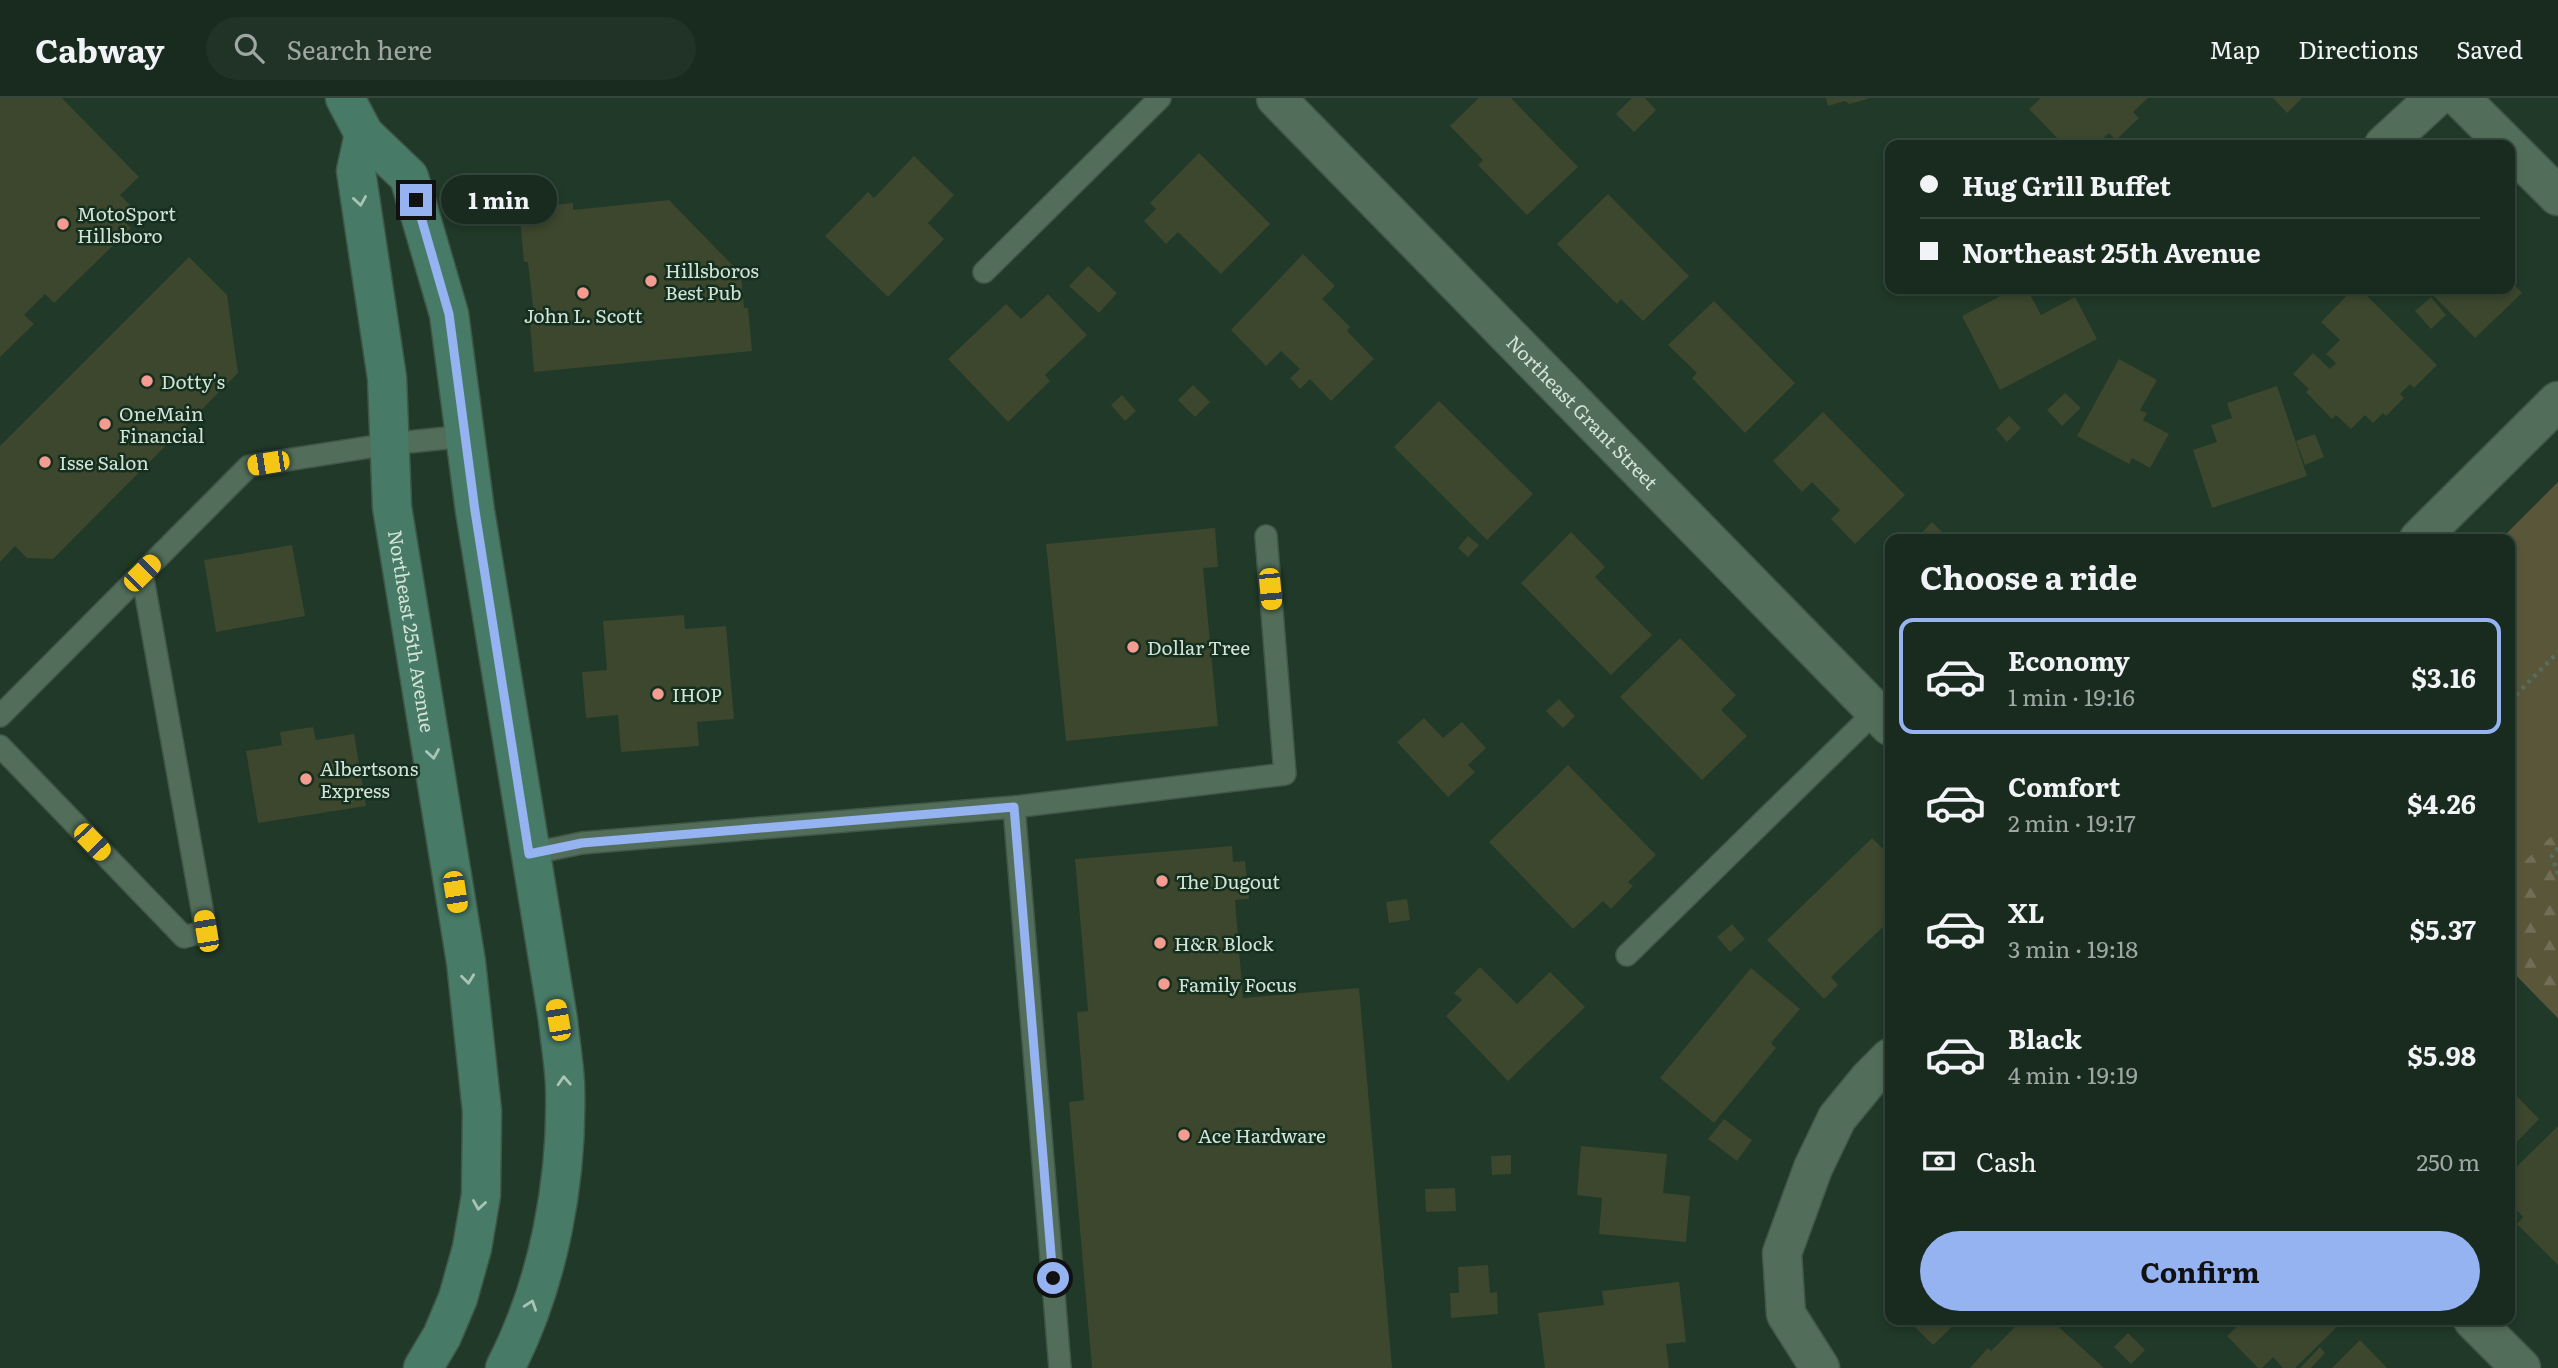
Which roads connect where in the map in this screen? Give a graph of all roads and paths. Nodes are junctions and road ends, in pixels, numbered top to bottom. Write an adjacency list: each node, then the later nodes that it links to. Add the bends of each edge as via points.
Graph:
1 (345, 98): 6 (main road)
2 (1160, 98): 11 (lane)
3 (1276, 98): 21 (street, Northeast Grant Street)
4 (2435, 98): 7 (street)
5 (2460, 98): 8 (street)
6 (364, 134): 13 (main road, via 409,177 449,314); 14 (main road, Northeast 25th Avenue, one-way to 14, via 356,171 387,378)
7 (2389, 140)
8 (2501, 140)
9 (2515, 154): 10 (street)
10 (2558, 196)
11 (984, 272)
12 (2558, 401): 15 (street)
13 (466, 436): 14 (lane); 25 (main road)
14 (389, 444): 17 (lane, via 249,466); 30 (main road, Northeast 25th Avenue, one-way to 30, via 392,507 466,962 482,1111 481,1195 472,1248 458,1298)
15 (2424, 534)
16 (1266, 536): 23 (lane, via 1285,774)
17 (142, 573): 20 (lane); 22 (lane, via 206,931 184,937)
18 (2558, 652): 19 (path)
19 (2515, 696)
20 (0, 716)
21 (1883, 719): 27 (lane)
22 (0, 747)
23 (1014, 807): 25 (lane, via 582,843); 32 (lane)
24 (2558, 848): 26 (path, via 2552,856)
25 (529, 854): 31 (main road, one-way to 25, via 545,1264 564,1139 565,1083 558,1020)
26 (2558, 873)
27 (1627, 955)
28 (1885, 1063): 33 (street, via 1837,1118 1782,1253 1786,1314)
29 (2478, 1325): 34 (street)
30 (423, 1368)
31 (505, 1368)
32 (1060, 1368)
33 (1820, 1368)
34 (2521, 1368)

